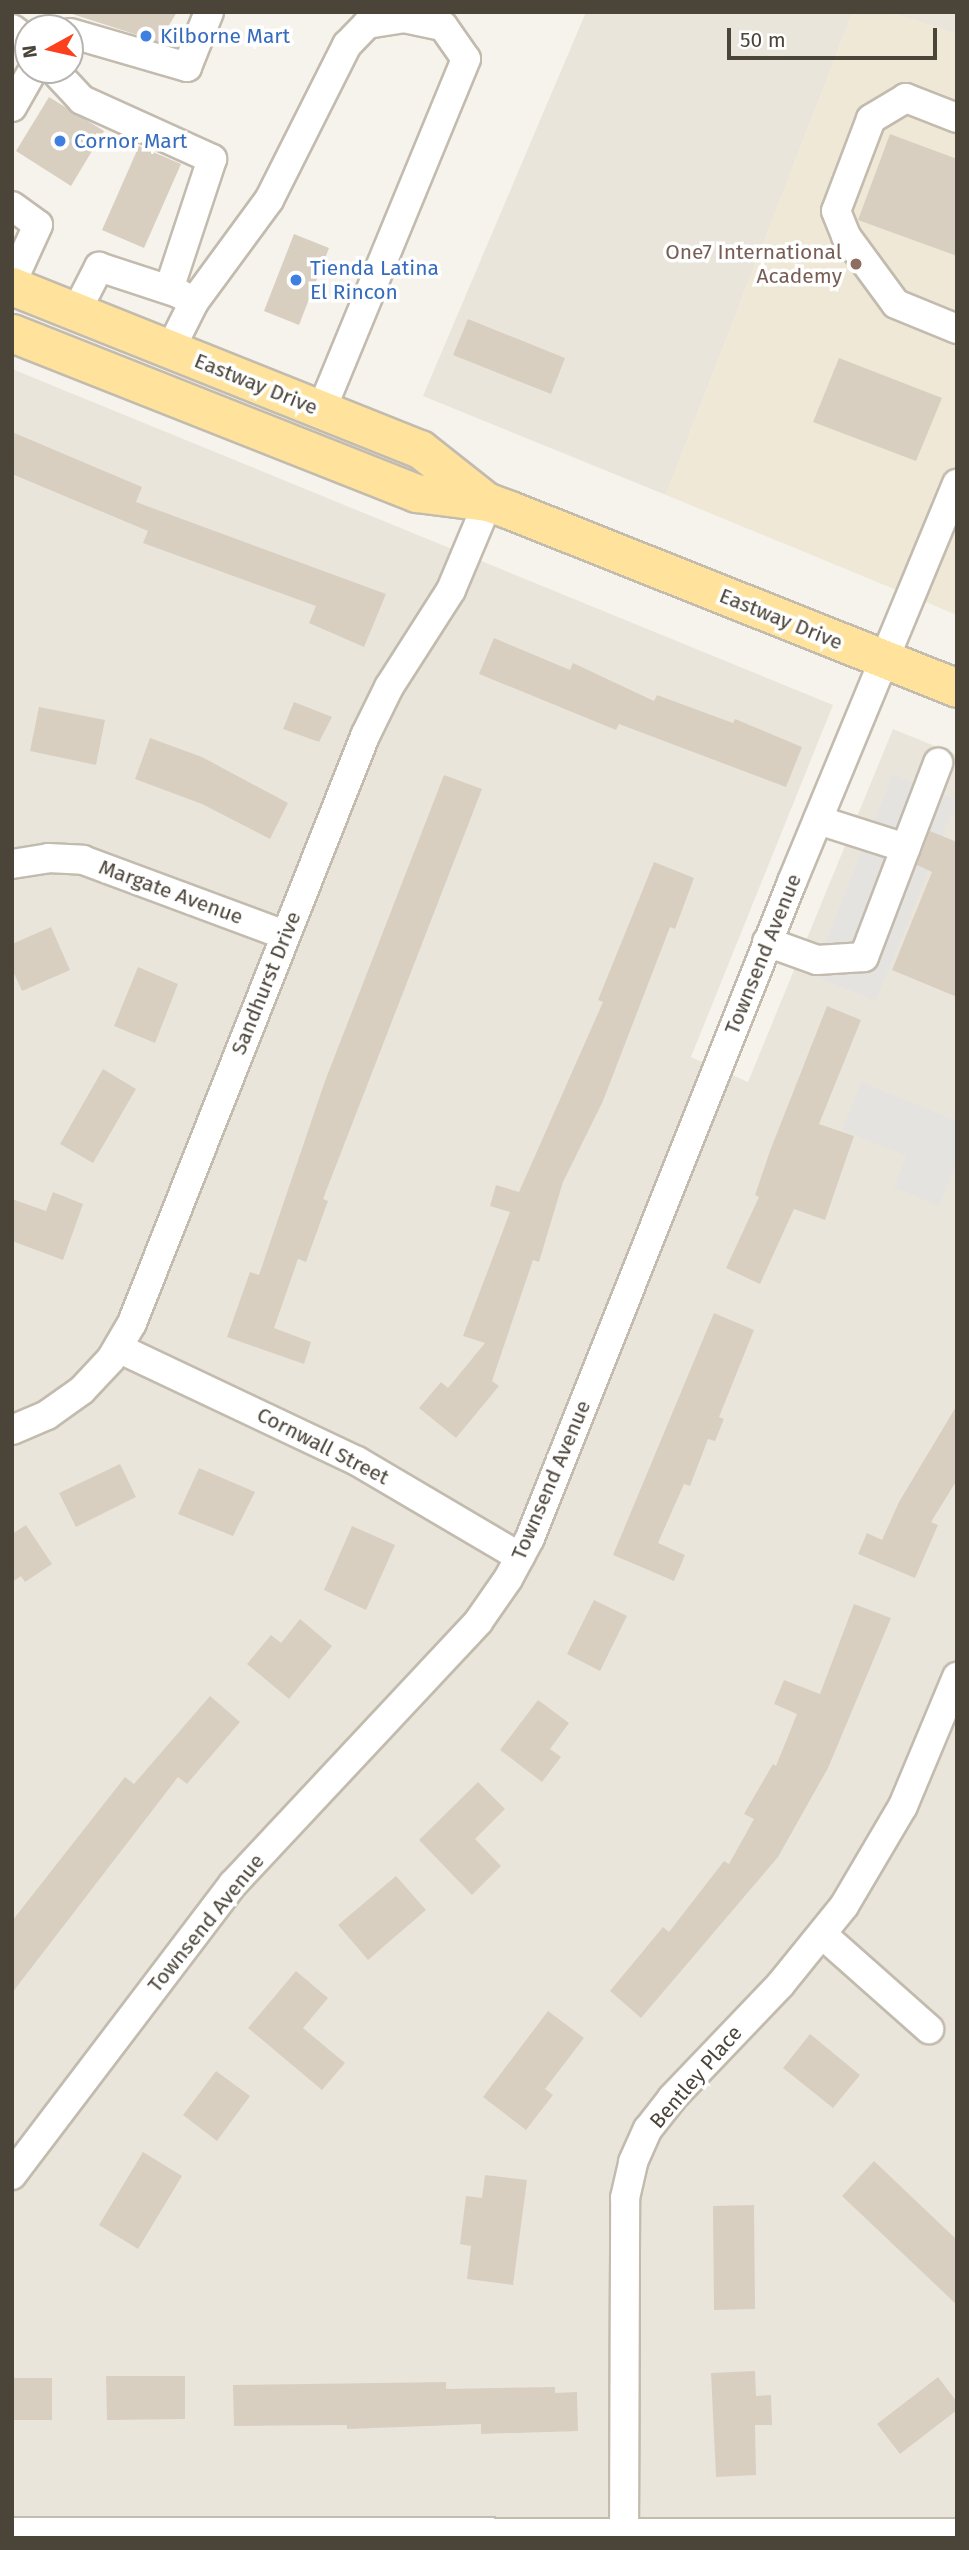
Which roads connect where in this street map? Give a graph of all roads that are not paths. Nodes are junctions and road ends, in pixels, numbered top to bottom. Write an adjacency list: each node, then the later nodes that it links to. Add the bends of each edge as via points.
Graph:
1 (209, 12): 2 (street, via 187,67)
2 (84, 37)
3 (25, 84): 5 (street)
4 (67, 84): 9 (street, via 82,100 212,159)
5 (12, 107)
6 (957, 118): 12 (street, via 906,98 871,119 836,211 846,236 896,304)
7 (12, 206): 8 (street, via 38,225)
8 (12, 284): 11 (main road, Eastway Drive)
9 (169, 289): 10 (street); 11 (street, via 99,267)
10 (194, 302): 14 (street); 15 (street, via 269,200 347,45 367,24 404,18 443,26 466,59)
11 (76, 312): 14 (main road, Eastway Drive)
12 (957, 329)
13 (12, 333): 17 (main road, Eastway Drive, via 416,493)
14 (170, 349): 15 (main road, Eastway Drive)
15 (321, 410): 17 (main road, Eastway Drive, via 420,449)
16 (957, 484): 18 (street, Townsend Avenue)
17 (488, 502): 18 (main road, Eastway Drive); 24 (street, Sandhurst Drive, via 452,590 389,687 365,736)
18 (884, 660): 19 (main road, Eastway Drive); 21 (street, Townsend Avenue)
19 (957, 688)
20 (938, 763): 22 (street)
21 (818, 820): 22 (street); 25 (street, Townsend Avenue)
22 (906, 848): 25 (street, via 864,957 817,960)
23 (12, 864): 24 (street, Margate Avenue, via 48,858 83,860)
24 (285, 935): 26 (street, Sandhurst Drive, via 132,1323)
25 (768, 942): 28 (street, Townsend Avenue)
26 (118, 1348): 27 (street, Sandhurst Drive, via 66,1403); 28 (street, Cornwall Street, via 357,1461)
27 (12, 1430)
28 (520, 1557): 32 (street, Townsend Avenue, via 478,1622 233,1884)
29 (957, 1677): 30 (street, Bentley Place, via 885,1840)
30 (823, 1935): 31 (street); 35 (street, Bentley Place, via 672,2098 648,2129 633,2162 625,2198)
31 (929, 2029)
32 (12, 2175)
33 (12, 2532): 35 (street)
34 (957, 2533): 35 (street)
35 (624, 2535)

